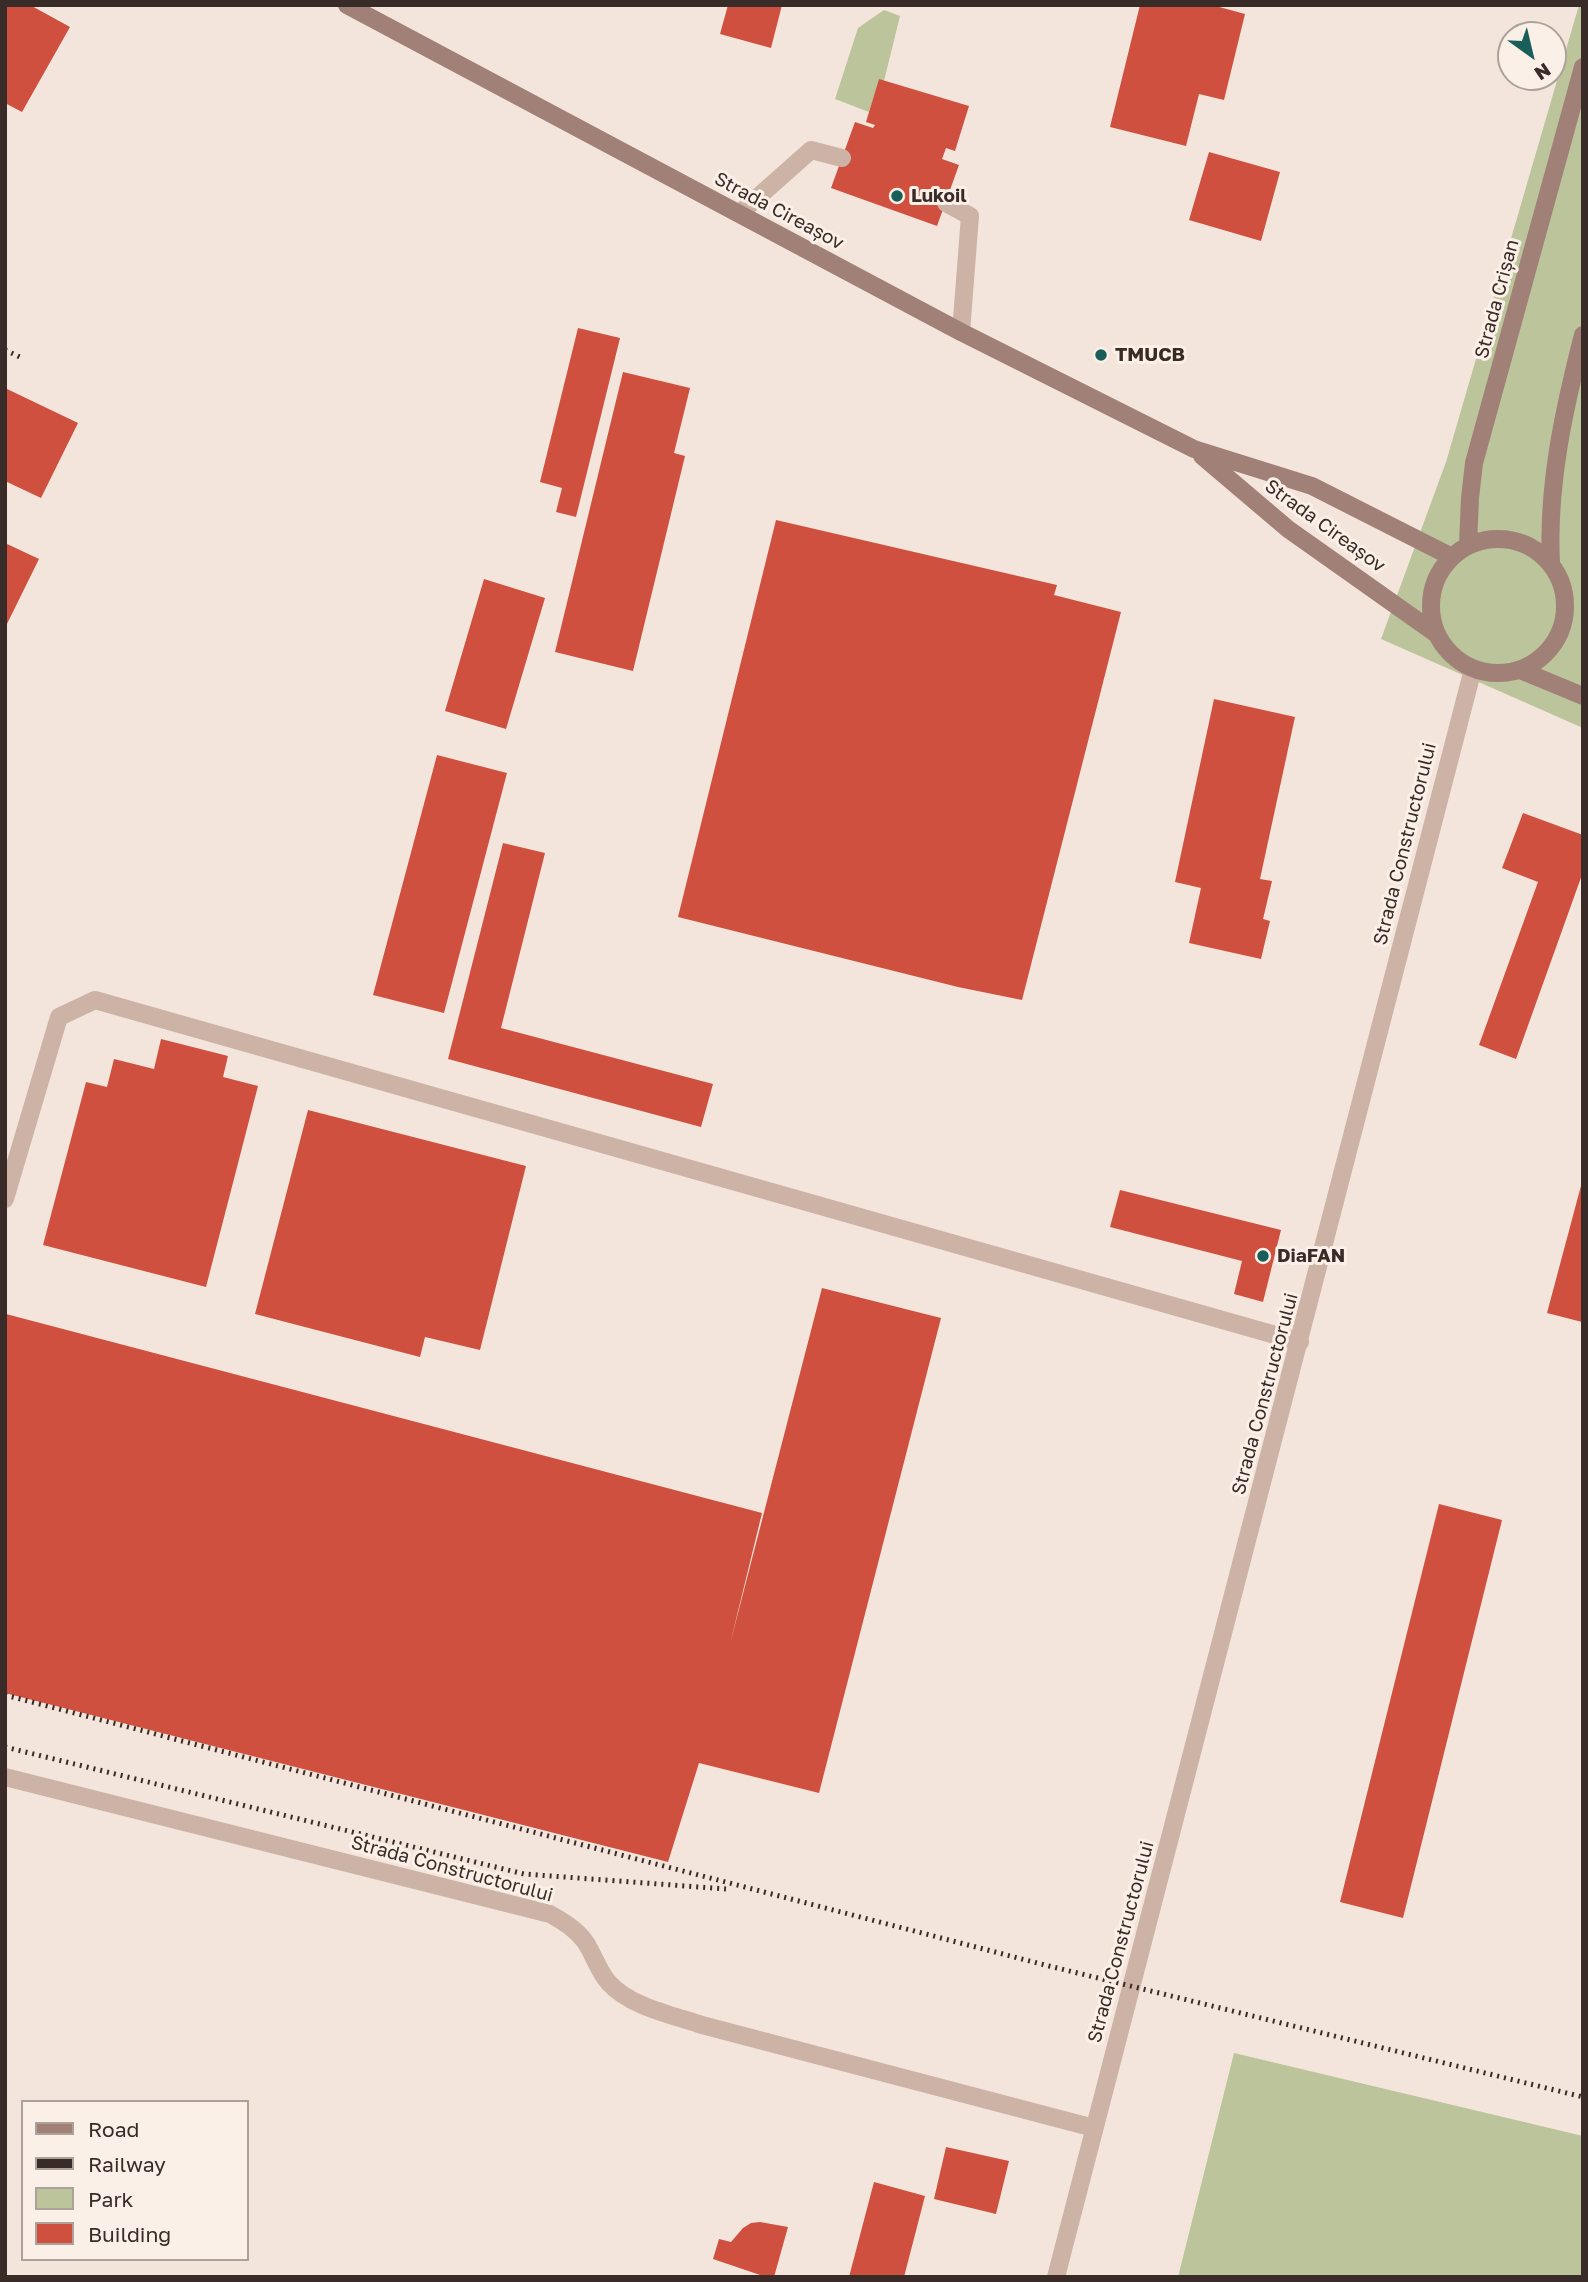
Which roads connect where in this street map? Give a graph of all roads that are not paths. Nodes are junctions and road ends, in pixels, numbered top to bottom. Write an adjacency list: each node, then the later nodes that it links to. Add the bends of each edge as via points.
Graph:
1 (347, 5): 5 (main road, Strada Cireașov)
2 (1583, 67): 9 (main road, Strada Crișan, via 1474,463)
3 (842, 158): 5 (street, via 811,150)
4 (946, 203): 6 (street, via 970,216)
5 (740, 214): 6 (main road, Strada Cireașov)
6 (961, 332): 8 (main road, Strada Cireașov)
7 (1583, 335): 11 (main road, via 1557,456 1549,527)
8 (1194, 449): 10 (main road, Strada Cireașov, via 1312,486); 14 (main road, Strada Cireașov, via 1288,529)
9 (1468, 545): 10 (main road); 11 (main road, via 1490,539 1513,540 1534,548)
10 (1452, 557): 14 (main road, via 1432,592)
11 (1551, 563): 12 (main road)
12 (1566, 596): 13 (main road); 16 (main road, via 1565,620 1556,641 1541,659)
13 (1583, 606)
14 (1435, 633): 15 (main road, via 1457,661)
15 (1473, 669): 16 (main road, via 1505,674); 19 (street, Strada Constructorului)
16 (1520, 670): 17 (main road)
17 (1583, 696)
18 (5, 1199): 19 (street, via 59,1017 95,1000)
19 (1300, 1342): 21 (street, Strada Constructorului)
20 (5, 1777): 21 (street, Strada Constructorului, via 550,1914 573,1928 589,1947 608,1983 652,2008)
21 (1094, 2128): 22 (street, Strada Constructorului)
22 (1056, 2277)

